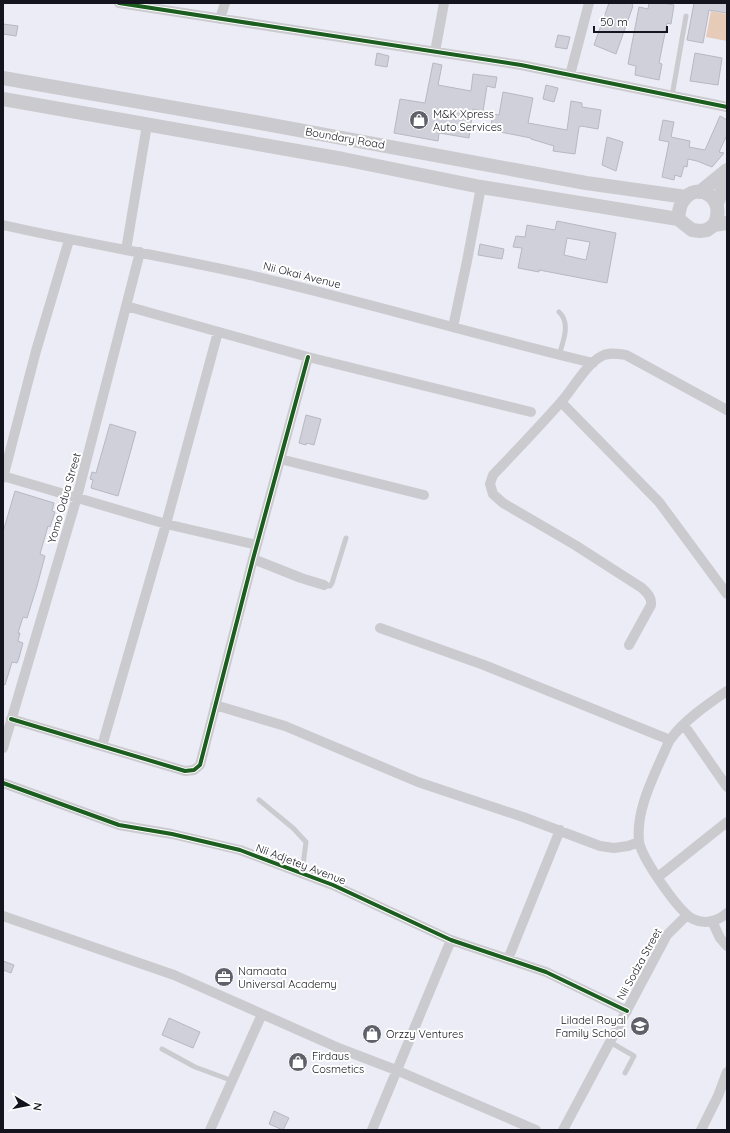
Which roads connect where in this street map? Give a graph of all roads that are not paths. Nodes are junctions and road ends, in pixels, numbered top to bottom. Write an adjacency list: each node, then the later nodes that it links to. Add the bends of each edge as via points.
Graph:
1 (119, 3): 6 (street)
2 (225, 3): 6 (street)
3 (444, 3): 7 (street)
4 (589, 3): 8 (street)
5 (686, 16): 10 (lane)
6 (220, 19): 7 (street)
7 (435, 52): 8 (street)
8 (570, 75): 10 (street)
9 (3, 78): 18 (main road, Boundary Road, via 586,183)
10 (672, 96): 12 (street)
11 (3, 99): 13 (main road, Boundary Road)
12 (727, 107)
13 (147, 125): 16 (main road, Boundary Road, via 343,159); 24 (street)
14 (727, 170): 17 (main road)
15 (727, 180): 19 (main road)
16 (481, 187): 20 (main road, Boundary Road); 28 (street)
17 (700, 192): 18 (main road); 19 (main road, via 713,198)
18 (686, 196): 20 (main road, via 680,206)
19 (721, 208): 21 (main road, via 718,217)
20 (678, 219): 21 (main road, via 692,230 707,230)
21 (720, 224)
22 (3, 226): 23 (street, Nii Okai Avenue)
23 (69, 240): 24 (street, Nii Okai Avenue); 37 (street, via 36,351)
24 (126, 250): 25 (street, Nii Okai Avenue)
25 (140, 252): 26 (street, Yomo Odua Street); 28 (street, Nii Okai Avenue, via 253,276)
26 (126, 306): 29 (street); 39 (street, Yomo Odua Street)
27 (559, 312): 30 (lane, via 566,324)
28 (453, 327): 30 (street, Nii Okai Avenue)
29 (218, 332): 31 (street); 40 (street)
30 (559, 355): 32 (street, Nii Okai Avenue)
31 (308, 357): 35 (street); 36 (street)
32 (592, 363): 33 (street); 34 (street, via 607,354 617,353 626,356)
33 (561, 402): 45 (street, via 660,502); 47 (street, via 494,475 490,484 493,494 503,503 575,545 647,593 651,605)
34 (727, 410)
35 (531, 412)
36 (280, 459): 38 (street); 42 (street)
37 (3, 477): 39 (street)
38 (424, 495)
39 (77, 497): 40 (street); 50 (street, Yomo Odua Street)
40 (166, 524): 42 (street); 53 (street)
41 (346, 538): 44 (lane, via 332,584)
42 (257, 545): 43 (street)
43 (253, 559): 44 (street); 49 (street)
44 (324, 585)
45 (727, 594)
46 (380, 628): 52 (street, via 484,665)
47 (629, 645)
48 (727, 691): 51 (street, via 699,710)
49 (215, 705): 53 (street, via 200,764 194,770 185,771); 59 (street, via 291,729 418,782)
50 (11, 719): 53 (street); 54 (street, Yomo Odua Street)
51 (684, 725): 52 (street); 56 (street)
52 (670, 740): 60 (street, via 645,800)
53 (102, 746)
54 (3, 748)
55 (3, 783): 61 (street, Nii Adjetey Avenue, via 119,825 240,850)
56 (727, 787)
57 (259, 800): 61 (lane, via 306,842)
58 (727, 822): 62 (street)
59 (560, 830): 60 (street, via 600,846 614,848); 69 (street)
60 (639, 842): 62 (street, via 644,858)
61 (302, 873): 67 (street, Nii Adjetey Avenue)
62 (658, 877): 64 (street)
63 (727, 913): 66 (street)
64 (687, 915): 66 (street, via 694,920); 70 (street, Nii Sodza Street, via 667,935)
65 (3, 916): 71 (street, via 174,975)
66 (712, 921): 68 (street)
67 (451, 940): 69 (street, Nii Adjetey Avenue); 74 (street)
68 (727, 946)
69 (508, 959): 70 (street, Nii Adjetey Avenue, via 546,972)
70 (626, 1011): 72 (street, Nii Sodza Street)
71 (262, 1014): 74 (street); 77 (street)
72 (610, 1042): 76 (lane, via 634,1056); 81 (street, Nii Sodza Street)
73 (162, 1049): 77 (lane)
74 (396, 1070): 79 (street); 80 (street)
75 (727, 1072): 82 (street)
76 (625, 1073)
77 (233, 1081): 78 (street)
78 (210, 1130)
79 (372, 1130)
80 (536, 1130)
81 (563, 1130)
82 (701, 1130)

